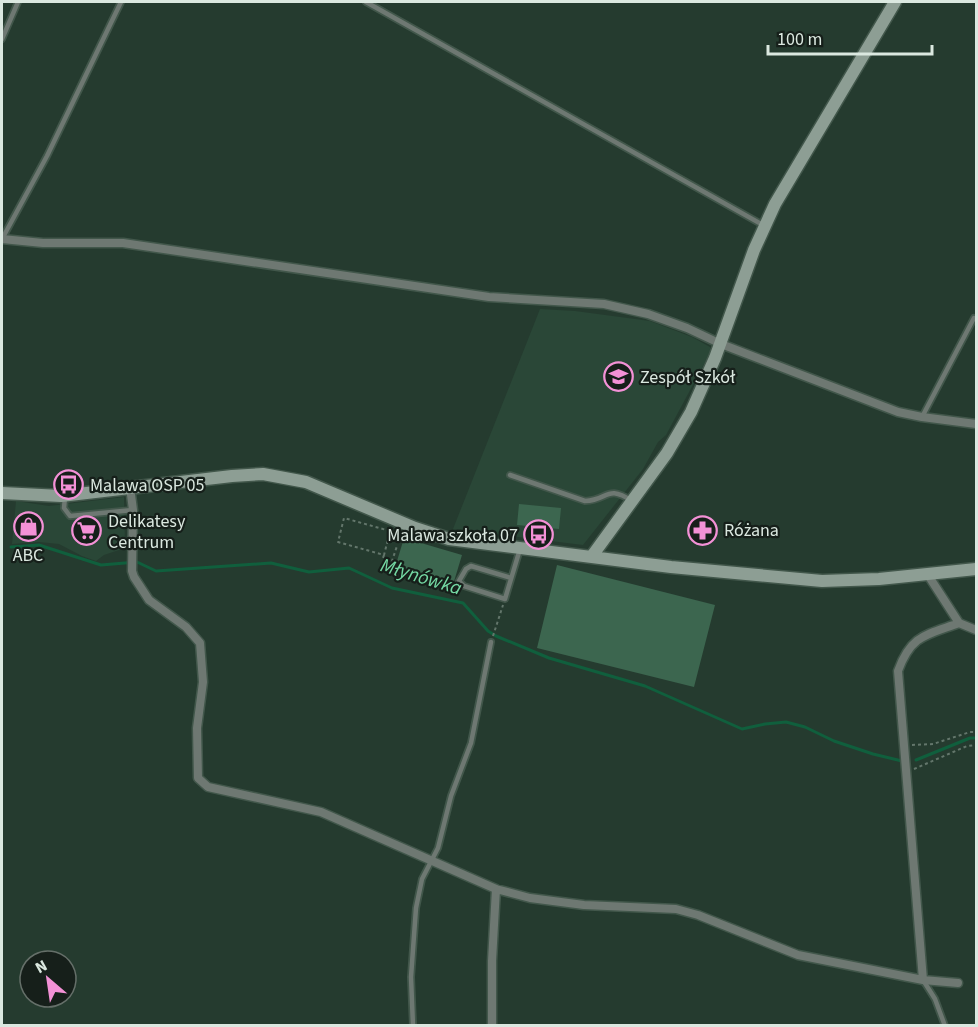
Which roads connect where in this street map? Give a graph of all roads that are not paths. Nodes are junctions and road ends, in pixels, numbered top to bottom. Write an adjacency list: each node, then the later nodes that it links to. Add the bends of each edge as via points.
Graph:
1 (18, 2): 5 (lane)
2 (122, 2): 7 (lane)
3 (366, 2): 6 (lane)
4 (895, 2): 6 (street, via 834,101)
5 (2, 39)
6 (765, 226): 9 (street)
7 (2, 239): 9 (street, via 123,243 489,297 604,304 648,314)
8 (974, 318): 10 (lane)
9 (721, 344): 10 (street, via 898,412); 16 (street, via 680,432)
10 (922, 417): 11 (street)
11 (976, 424)
12 (510, 475): 16 (lane, via 585,501 617,492)
13 (130, 488): 15 (street); 17 (street); 18 (street, via 274,475 306,482 391,526 449,539)
14 (2, 493): 15 (street)
15 (65, 496): 17 (lane, via 64,508 70,516)
16 (632, 501): 19 (street)
17 (133, 510): 26 (street, via 134,577 149,600 186,627 200,644 203,682 197,728 198,778 208,787 321,812)
18 (520, 546): 19 (street); 22 (lane)
19 (592, 556): 21 (street, via 822,581)
20 (976, 569): 21 (street)
21 (928, 575): 23 (street)
22 (512, 578): 22 (lane, via 505,599 459,581 471,566)
23 (959, 623): 24 (street); 28 (street, via 921,637 904,653 898,671)
24 (976, 630)
25 (491, 642): 26 (lane, via 471,743 451,796 438,848)
26 (430, 862): 27 (street); 30 (lane, via 416,908 411,977)
27 (496, 889): 28 (street, via 584,905 676,909 798,955); 31 (street)
28 (923, 980): 29 (street); 32 (lane)
29 (958, 983)
30 (413, 1026)
31 (492, 1026)
32 (945, 1026)

